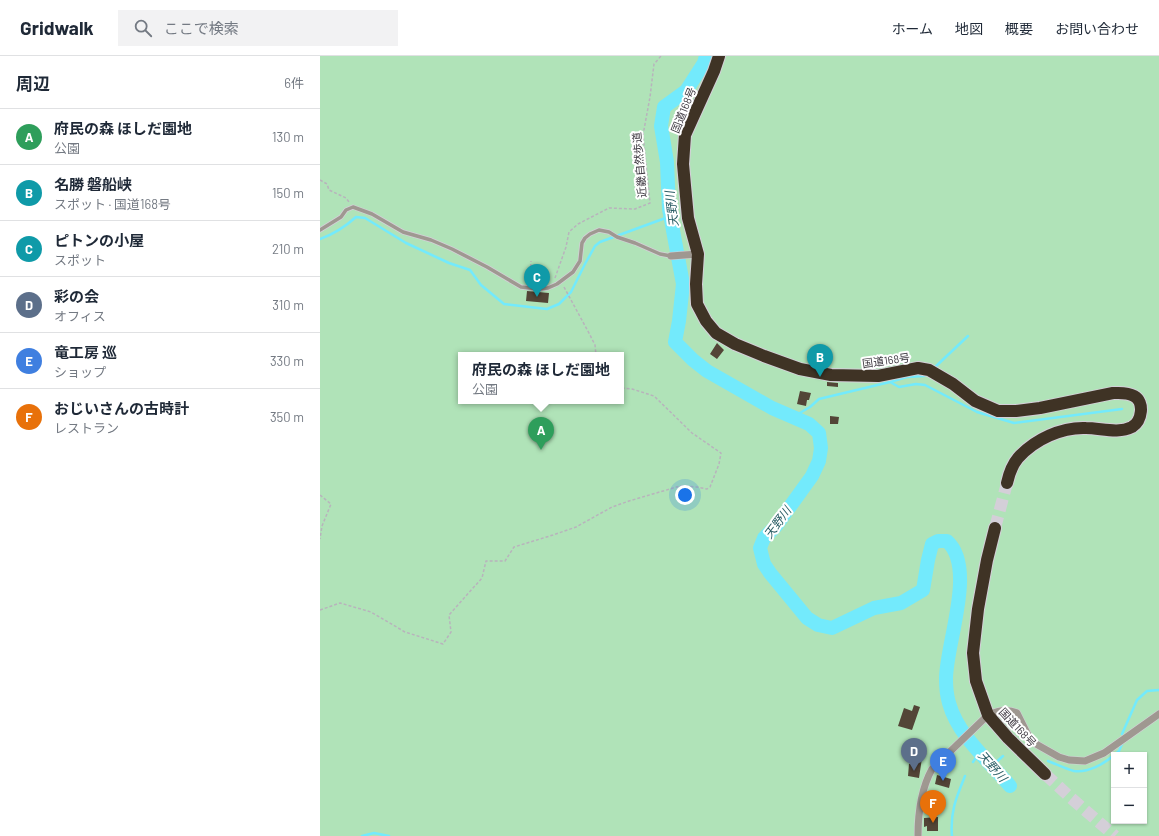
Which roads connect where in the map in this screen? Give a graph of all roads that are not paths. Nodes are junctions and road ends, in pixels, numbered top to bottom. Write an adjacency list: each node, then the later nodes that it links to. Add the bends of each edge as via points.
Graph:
1 (719, 56): 3 (highway, 国道168号, via 688,126 683,146 688,218)
2 (320, 230): 4 (lane, via 353,207 372,214 403,232 452,249 521,287 539,289 553,286 578,266 582,243 598,230)
3 (695, 254): 4 (street); 5 (highway, 国道168号, via 697,304 716,333 735,344 793,366 831,375 856,377 878,376 918,368 929,370 975,401 998,410 1040,408 1113,393 1135,397 1141,406 1140,417 1133,426 1122,430 1065,430 1044,438 1018,458)
4 (671, 256)
5 (1007, 483)
6 (995, 528): 8 (highway, 国道168号, via 979,602 973,653 976,681)
7 (1159, 714): 8 (street, via 1104,753 1085,761 1059,757 1036,744 1029,737 1017,713 1009,709)
8 (988, 715): 9 (highway, 国道168号); 10 (street, via 932,769 920,803)
9 (1045, 774)
10 (918, 836)

